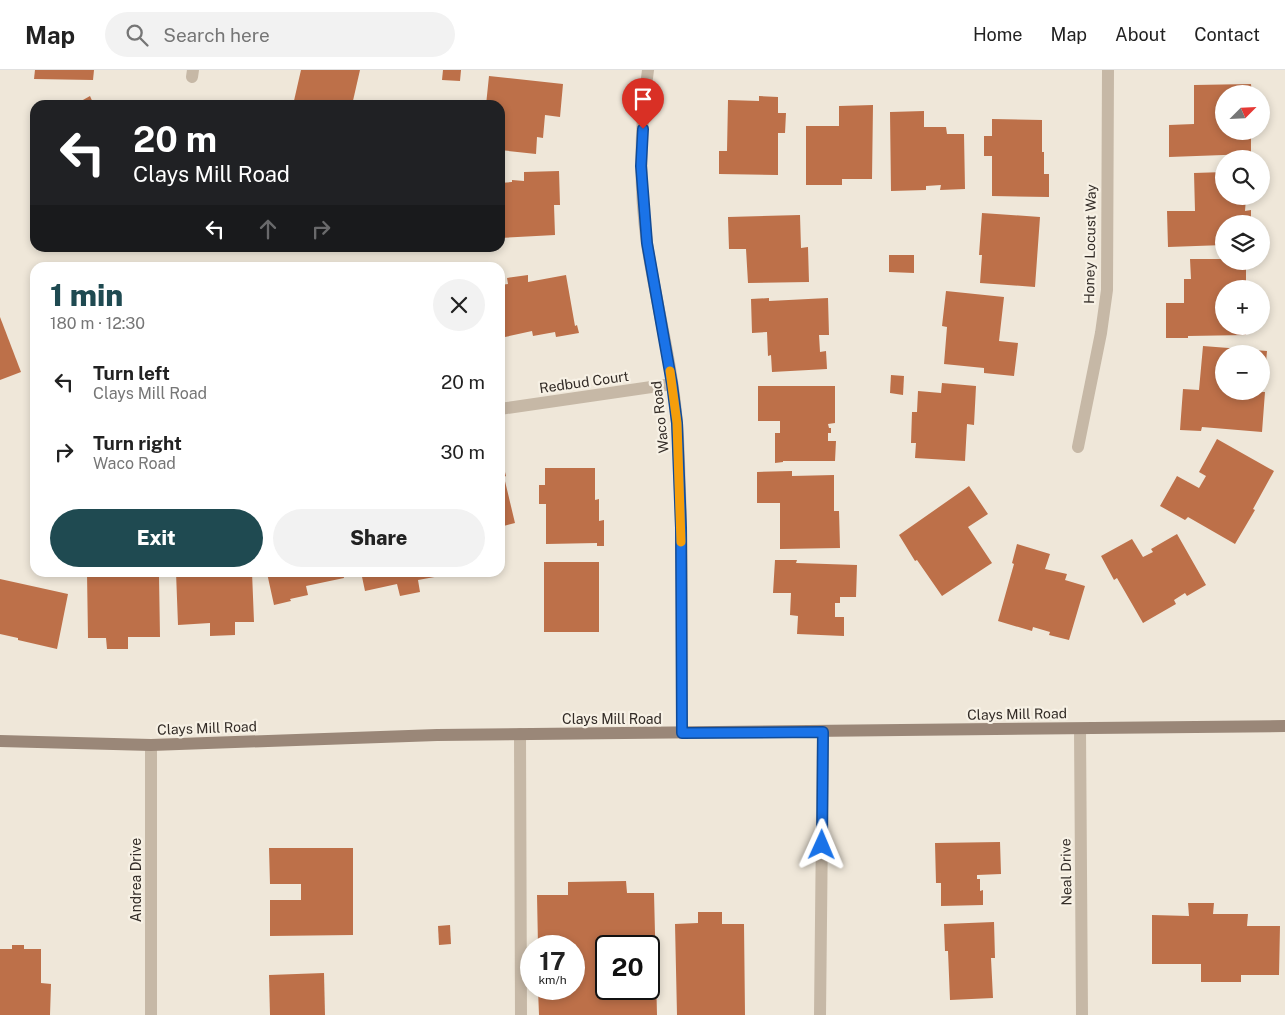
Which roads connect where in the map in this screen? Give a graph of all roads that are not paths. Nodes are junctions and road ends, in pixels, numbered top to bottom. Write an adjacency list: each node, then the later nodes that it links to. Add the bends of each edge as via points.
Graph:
1 (648, 70): 3 (street, Waco Road, via 641,166 642,200)
2 (1108, 70): 5 (street, Honey Locust Way, via 1106,290 1101,333)
3 (672, 384): 4 (street, Redbud Court); 9 (street, Waco Road, via 677,423 681,528)
4 (505, 408)
5 (1078, 447)
6 (1285, 726): 7 (main road, Clays Mill Road)
7 (1080, 729): 8 (main road, Clays Mill Road); 16 (street, Neal Drive)
8 (823, 732): 9 (main road, Clays Mill Road); 15 (street)
9 (682, 733): 10 (main road, Clays Mill Road)
10 (520, 734): 12 (main road, Clays Mill Road); 14 (street)
11 (0, 741): 12 (main road, Clays Mill Road)
12 (151, 745): 13 (street, Andrea Drive)
13 (151, 1015)
14 (521, 1015)
15 (820, 1015)
16 (1082, 1015)

